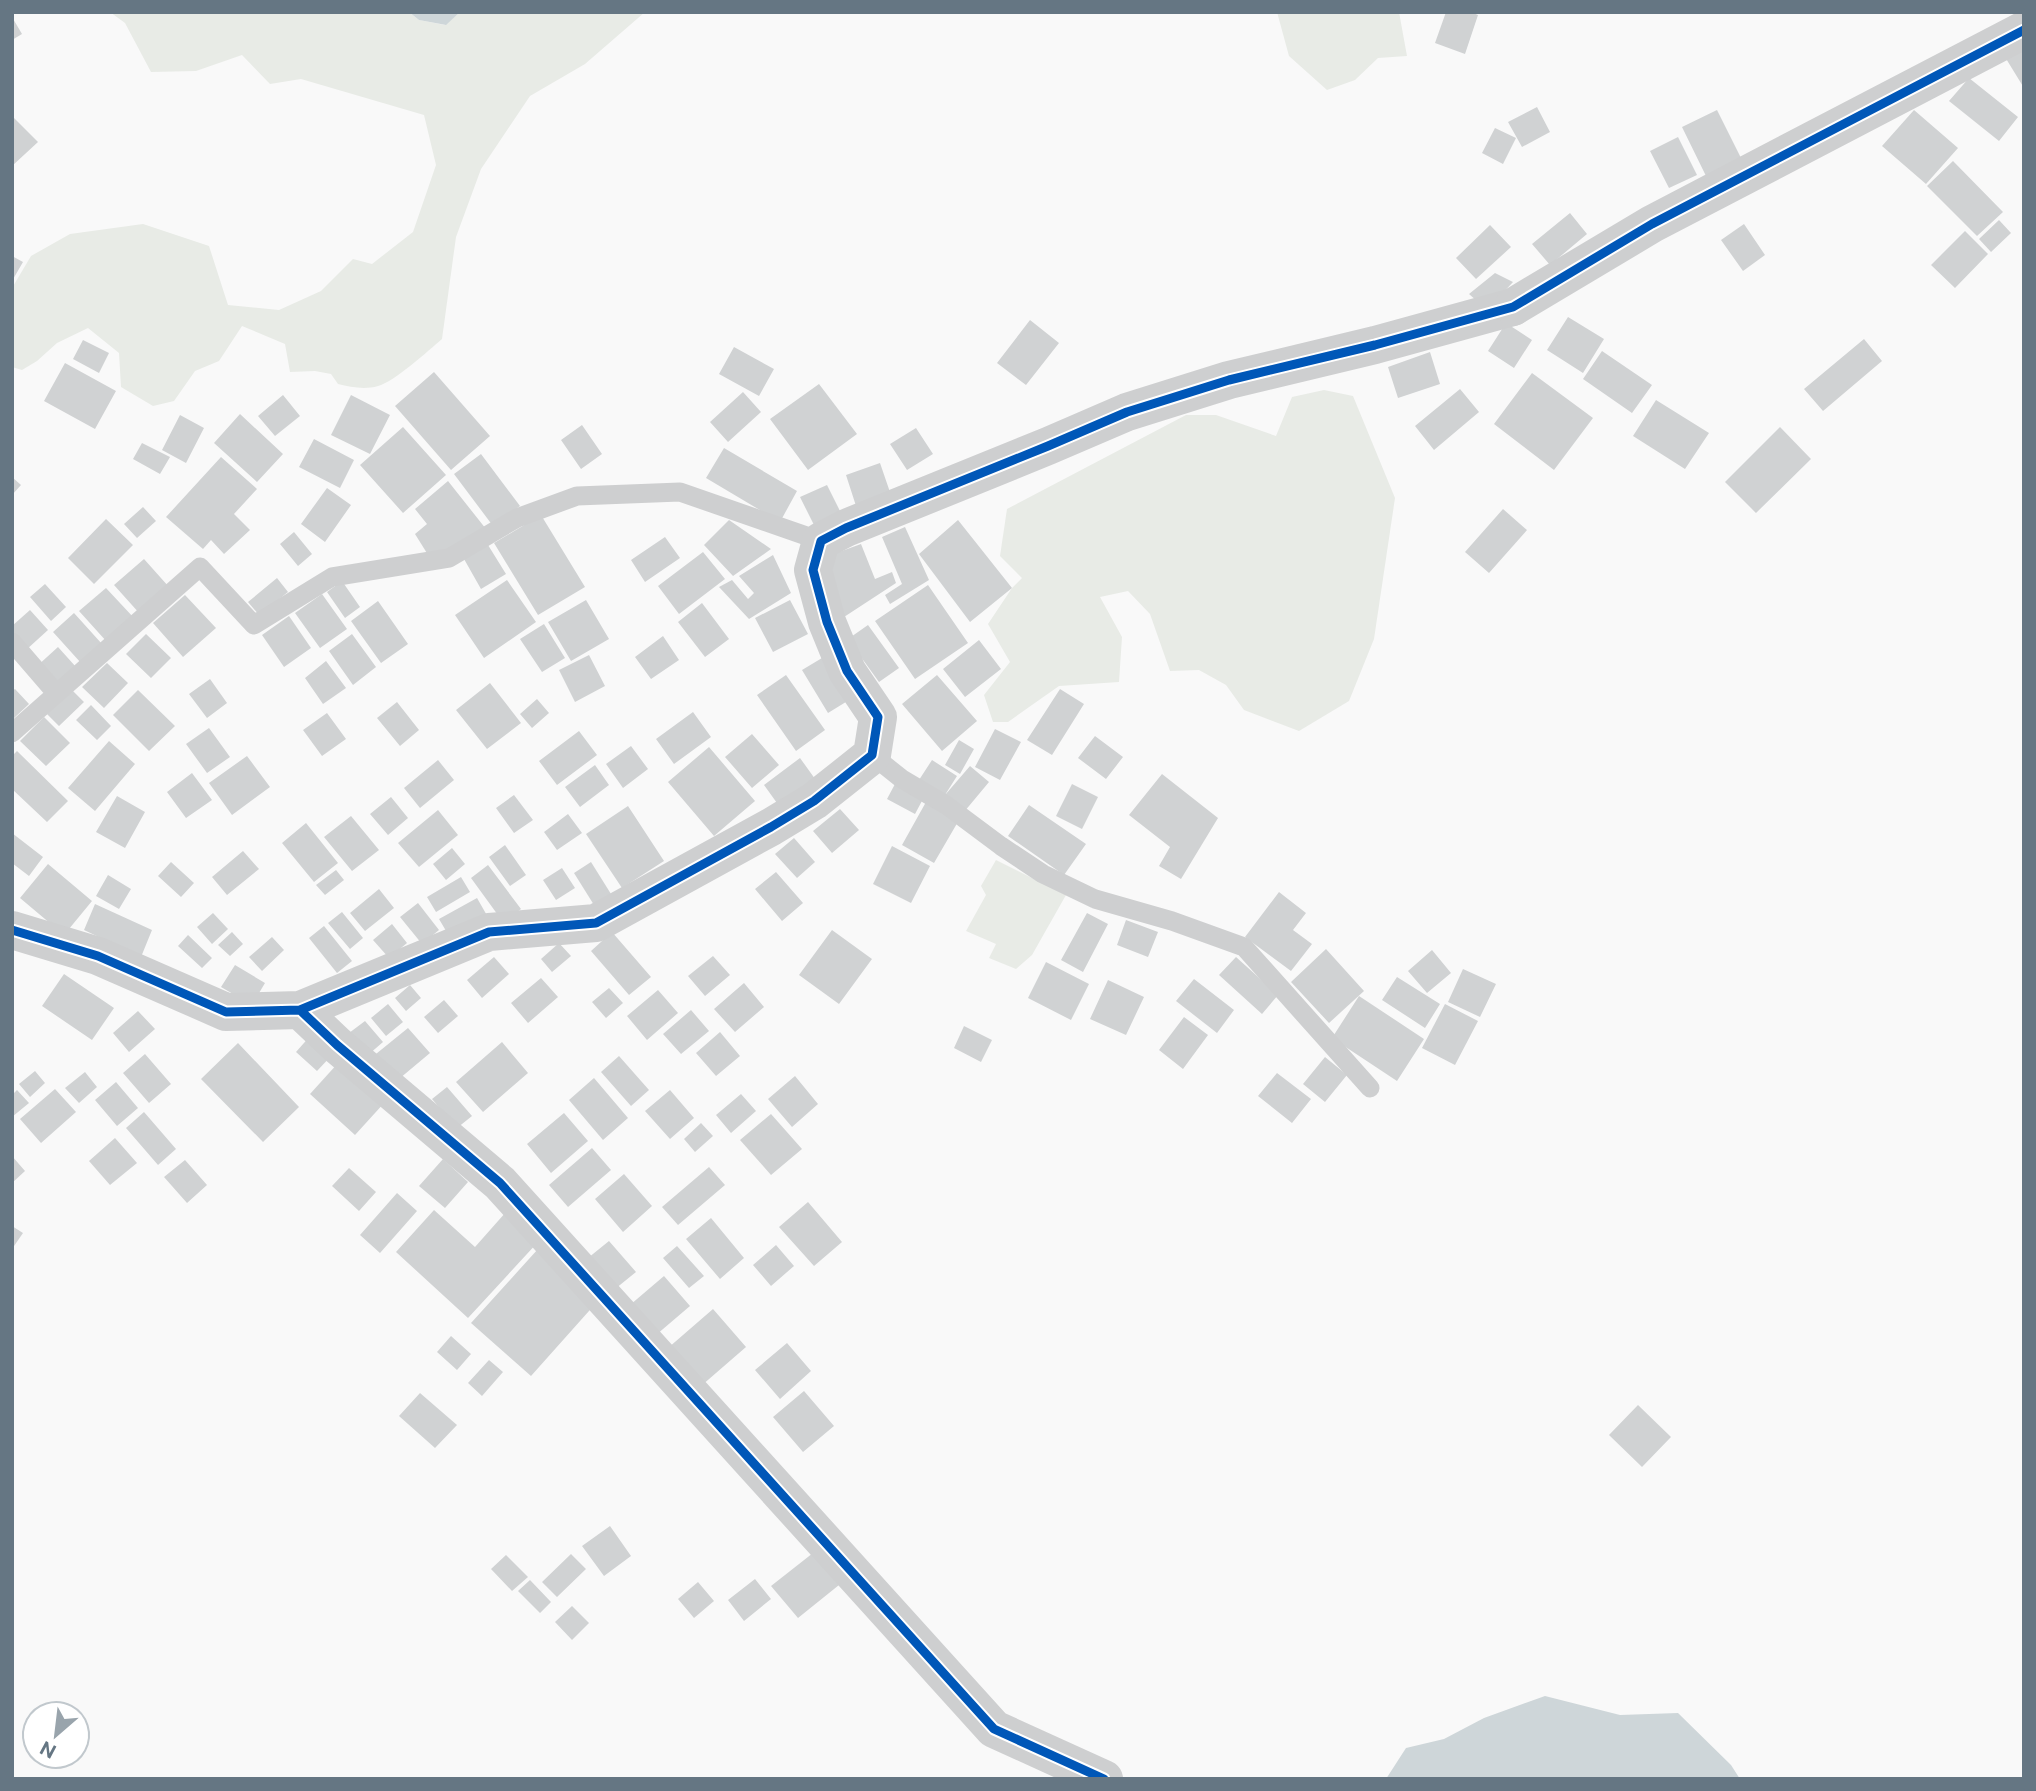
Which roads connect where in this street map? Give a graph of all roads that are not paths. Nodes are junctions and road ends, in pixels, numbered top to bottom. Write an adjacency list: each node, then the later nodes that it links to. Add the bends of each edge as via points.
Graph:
1 (2024, 30): 2 (street, via 1652,224 1513,307 1230,380 1127,412)
2 (821, 541): 4 (lane, via 680,492 577,496 517,518 449,558 332,577 254,625 200,567); 6 (street, via 813,570 827,622 848,671 878,717)
3 (12, 642): 4 (lane)
4 (56, 693): 5 (lane)
5 (12, 733)
6 (872, 755): 8 (street, via 814,801 596,923 489,932); 9 (lane, via 1043,874 1096,900 1172,920 1244,947)
7 (12, 930): 8 (street, via 98,956 226,1012)
8 (300, 1010): 10 (street, via 500,1183 995,1729)
9 (1370, 1088)
10 (1104, 1779)

